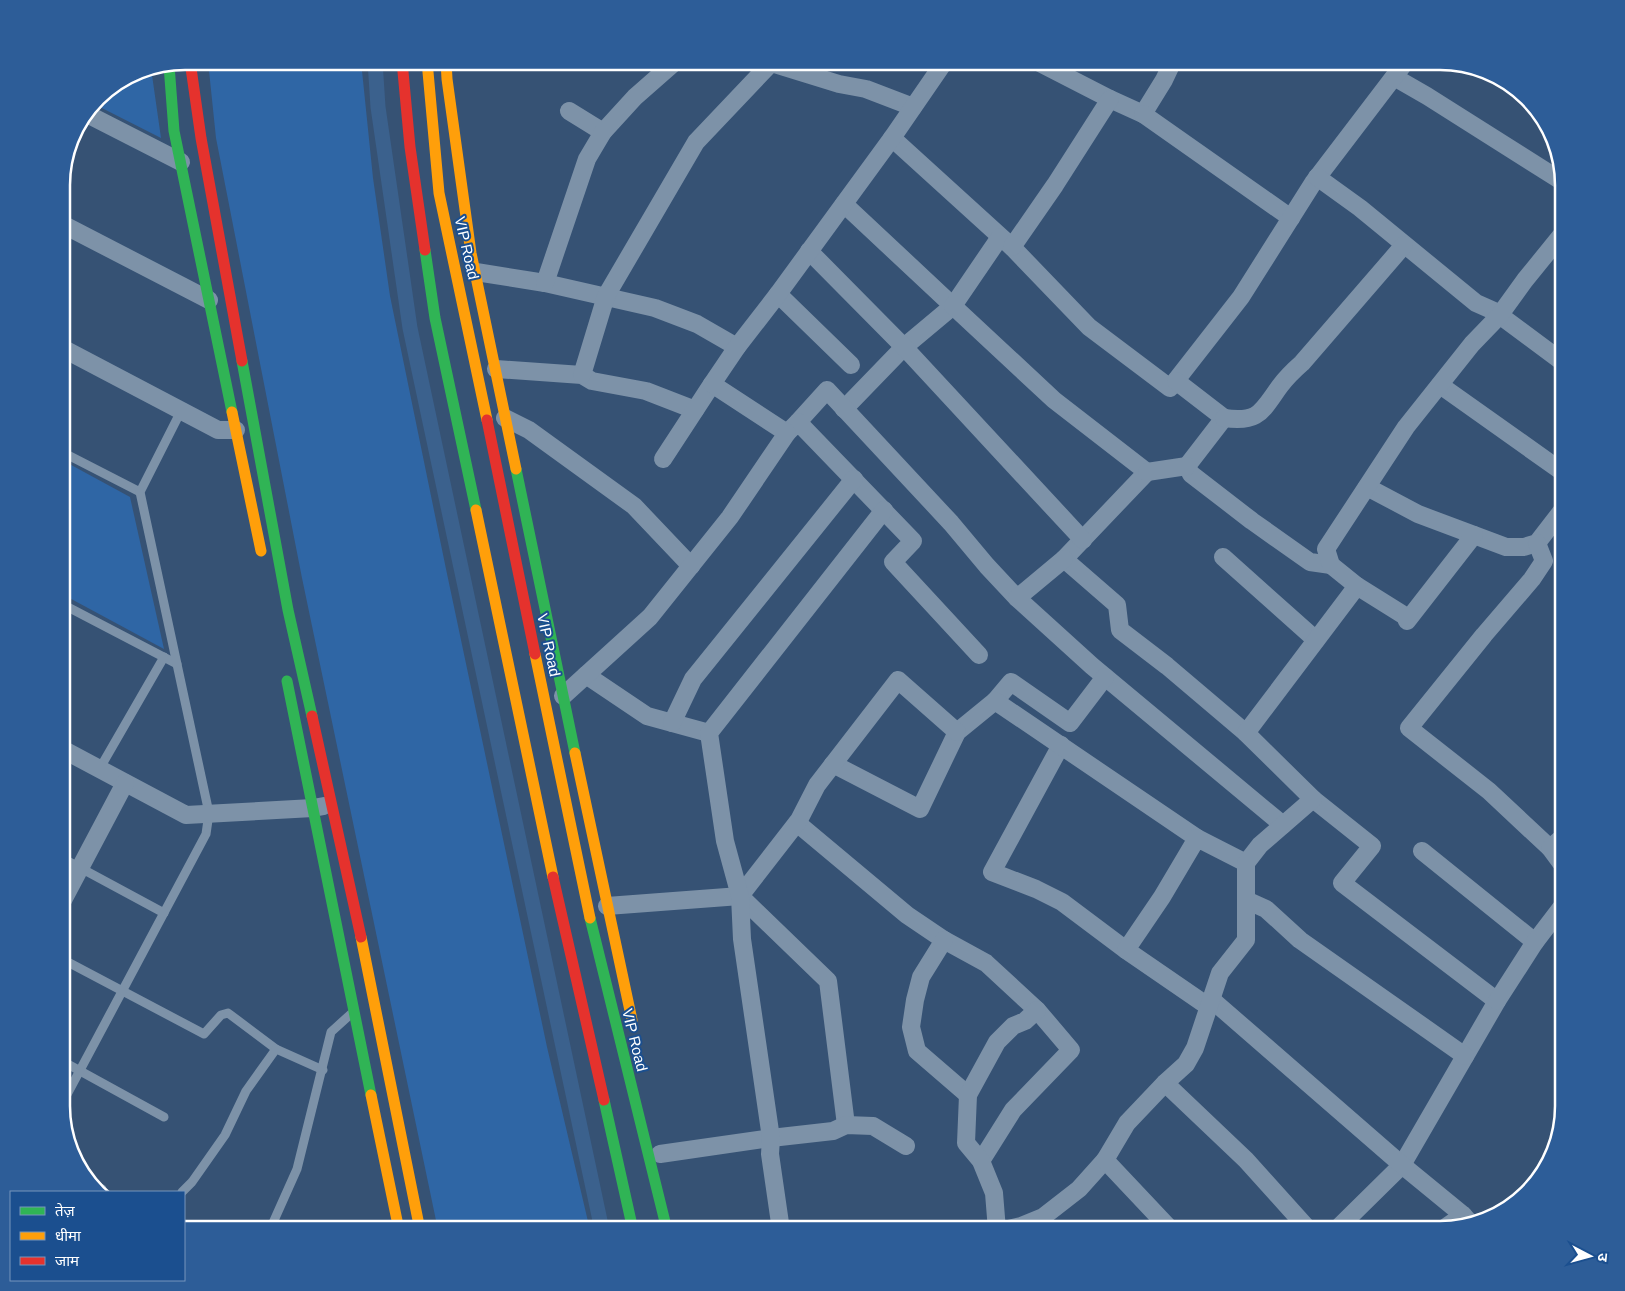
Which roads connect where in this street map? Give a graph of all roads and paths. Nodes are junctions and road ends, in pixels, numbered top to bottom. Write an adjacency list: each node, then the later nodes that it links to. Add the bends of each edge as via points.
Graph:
1 (191, 70): 95 (street, via 288,610)
2 (403, 70): 145 (street, via 410,147 436,318 551,868)
3 (428, 70): 146 (street, VIP Road, via 439,193 591,924)
4 (446, 70): 31 (street, VIP Road)
5 (666, 70): 19 (street)
6 (763, 70): 34 (street, via 696,142)
7 (795, 70): 15 (street, via 866,89)
8 (939, 70): 15 (street)
9 (1054, 70): 14 (street)
10 (1169, 70): 17 (street)
11 (1399, 70): 13 (street)
12 (169, 71): 21 (street, via 174,131)
13 (1394, 77): 22 (street); 23 (street)
14 (1110, 99): 17 (street); 27 (street, via 1055,184)
15 (913, 107): 20 (street)
16 (569, 111): 19 (street)
17 (1143, 114): 25 (street)
18 (92, 117): 21 (street)
19 (603, 132): 32 (street, via 587,159)
20 (892, 138): 24 (street); 27 (street)
21 (181, 162): 35 (street)
22 (1317, 177): 25 (street); 29 (street)
23 (1555, 177)
24 (844, 204): 30 (street); 36 (street)
25 (1291, 218): 45 (street, via 1241,296)
26 (70, 228): 35 (street)
27 (1006, 242): 36 (street); 45 (street, via 1090,327 1170,388)
28 (1555, 243): 37 (street)
29 (1404, 245): 37 (street, via 1476,303); 52 (street, via 1260,413 1240,420)
30 (809, 251): 33 (street); 38 (street)
31 (476, 272): 32 (street); 43 (street, VIP Road)
32 (545, 283): 34 (street)
33 (778, 294): 39 (street); 42 (street)
34 (606, 296): 39 (street, via 655,308 697,324); 44 (street)
35 (209, 300): 54 (street)
36 (953, 306): 38 (street); 59 (street, via 1054,400)
37 (1499, 316): 41 (street); 47 (street)
38 (904, 347): 48 (street); 66 (street)
39 (737, 348): 46 (street)
40 (70, 352): 50 (street)
41 (1555, 356)
42 (851, 365)
43 (496, 369): 44 (street); 51 (street, VIP Road)
44 (582, 375): 49 (street, via 646,391)
45 (1176, 381): 52 (street)
46 (712, 384): 49 (street); 53 (street)
47 (1440, 385): 58 (street); 61 (street, via 1406,427)
48 (844, 409): 53 (street, via 827,390); 74 (street)
49 (695, 410): 56 (street)
50 (181, 411): 54 (street, via 218,430); 62 (lane)
51 (506, 418): 72 (street, via 529,430 634,506); 83 (street, VIP Road)
52 (1224, 418): 57 (street)
53 (793, 427): 60 (street); 72 (street)
54 (236, 430): 71 (street)
55 (70, 456): 62 (lane)
56 (662, 460)
57 (1187, 466): 59 (street); 70 (street, via 1192,474 1252,522 1310,562)
58 (1555, 466)
59 (1147, 472): 66 (street)
60 (854, 479): 63 (street); 85 (street, via 693,679)
61 (1367, 487): 65 (street, via 1418,514); 70 (street, via 1326,549)
62 (140, 492): 79 (lane)
63 (884, 510): 77 (street, via 913,541 893,562); 87 (street)
64 (1555, 522): 67 (street)
65 (1474, 535): 67 (street, via 1506,547); 73 (street, via 1408,621)
66 (1083, 540): 69 (street)
67 (1537, 543): 102 (street, via 1544,561 1532,580 1409,728 1489,791)
68 (1223, 557): 76 (street)
69 (1064, 559): 74 (street); 88 (street, via 1117,605 1120,630)
70 (1331, 564): 73 (street)
71 (264, 565)
72 (691, 566): 81 (street, via 650,617)
73 (1357, 586): 76 (street)
74 (1017, 598): 82 (street)
75 (70, 608): 78 (lane)
76 (1316, 640): 88 (street)
77 (979, 655)
78 (164, 657): 79 (lane); 92 (lane)
79 (177, 664): 97 (lane)
80 (285, 672): 96 (street)
81 (586, 675): 83 (street); 85 (street, via 647,716)
82 (1105, 677): 84 (street, via 1070,722 1011,682); 99 (street)
83 (563, 696): 111 (street, VIP Road)
84 (995, 700): 86 (street); 89 (street)
85 (672, 723): 87 (street)
86 (957, 732): 91 (street, via 920,809); 91 (street, via 898,680)
87 (709, 733): 109 (street, via 725,841)
88 (1246, 733): 94 (street)
89 (1061, 745): 100 (street); 116 (street, via 992,872 1062,902)
90 (70, 753): 92 (street)
91 (834, 764): 98 (street, via 817,785)
92 (100, 768): 93 (street)
93 (125, 783): 97 (street, via 186,815); 107 (street)
94 (1313, 799): 99 (street); 119 (street, via 1372,846 1342,883)
95 (332, 804): 96 (street); 144 (street)
96 (313, 808): 97 (street); 122 (street)
97 (209, 813): 112 (lane, via 206,834)
98 (797, 823): 109 (street); 114 (street, via 907,915)
99 (1283, 825): 106 (street, via 1260,845)
100 (1197, 838): 106 (street); 116 (street)
101 (1555, 844): 102 (street)
102 (1550, 848): 104 (street)
103 (1422, 851): 115 (street)
104 (1555, 855)
105 (70, 862): 107 (lane)
106 (1246, 863): 110 (street)
107 (80, 868): 108 (street); 112 (lane)
108 (70, 887)
109 (740, 896): 111 (street); 133 (street, via 828,981); 134 (street, via 742,939)
110 (1246, 900): 120 (street, via 1246,940 1220,973); 125 (street, via 1266,909 1300,940)
111 (607, 906): 123 (street, VIP Road)
112 (164, 914): 118 (lane)
113 (1555, 916): 115 (street)
114 (944, 940): 121 (street, via 986,963); 131 (street, via 921,978 911,1027 917,1052)
115 (1535, 942): 119 (street)
116 (1126, 950): 120 (street)
117 (70, 963): 118 (lane)
118 (122, 991): 124 (lane, via 204,1034 221,1015 228,1013); 128 (lane)
119 (1497, 1001): 125 (street)
120 (1210, 1003): 129 (street, via 1195,1048 1186,1064); 139 (street)
121 (1036, 1010): 131 (street, via 1025,1021 1012,1026 997,1042); 138 (street, via 1071,1050 1013,1110)
122 (354, 1011): 127 (lane, via 331,1032); 143 (street)
123 (634, 1030)
124 (276, 1049): 127 (lane); 140 (lane, via 246,1090 225,1135)
125 (1465, 1056): 139 (street)
126 (70, 1066): 128 (lane)
127 (323, 1070): 142 (lane, via 297,1169)
128 (79, 1071): 130 (lane); 132 (lane)
129 (1165, 1083): 137 (street, via 1128,1123); 152 (street, via 1246,1160)
130 (70, 1088)
131 (968, 1095): 138 (street, via 966,1143)
132 (164, 1117)
133 (846, 1125): 134 (street, via 833,1131); 135 (street, via 873,1126)
134 (771, 1138): 136 (street); 148 (street, via 770,1154)
135 (906, 1146)
136 (659, 1150): 147 (street)
137 (1105, 1160): 150 (street, via 1079,1188); 151 (street)
138 (981, 1161): 149 (street, via 994,1193)
139 (1402, 1165): 141 (street); 153 (street)
140 (183, 1191)
141 (1465, 1218)
142 (274, 1221)
143 (397, 1221)
144 (418, 1221)
145 (631, 1221)
146 (664, 1221)
147 (674, 1221)
148 (780, 1221)
149 (996, 1221)
150 (1033, 1221)
151 (1163, 1221)
152 (1301, 1221)
153 (1345, 1221)

